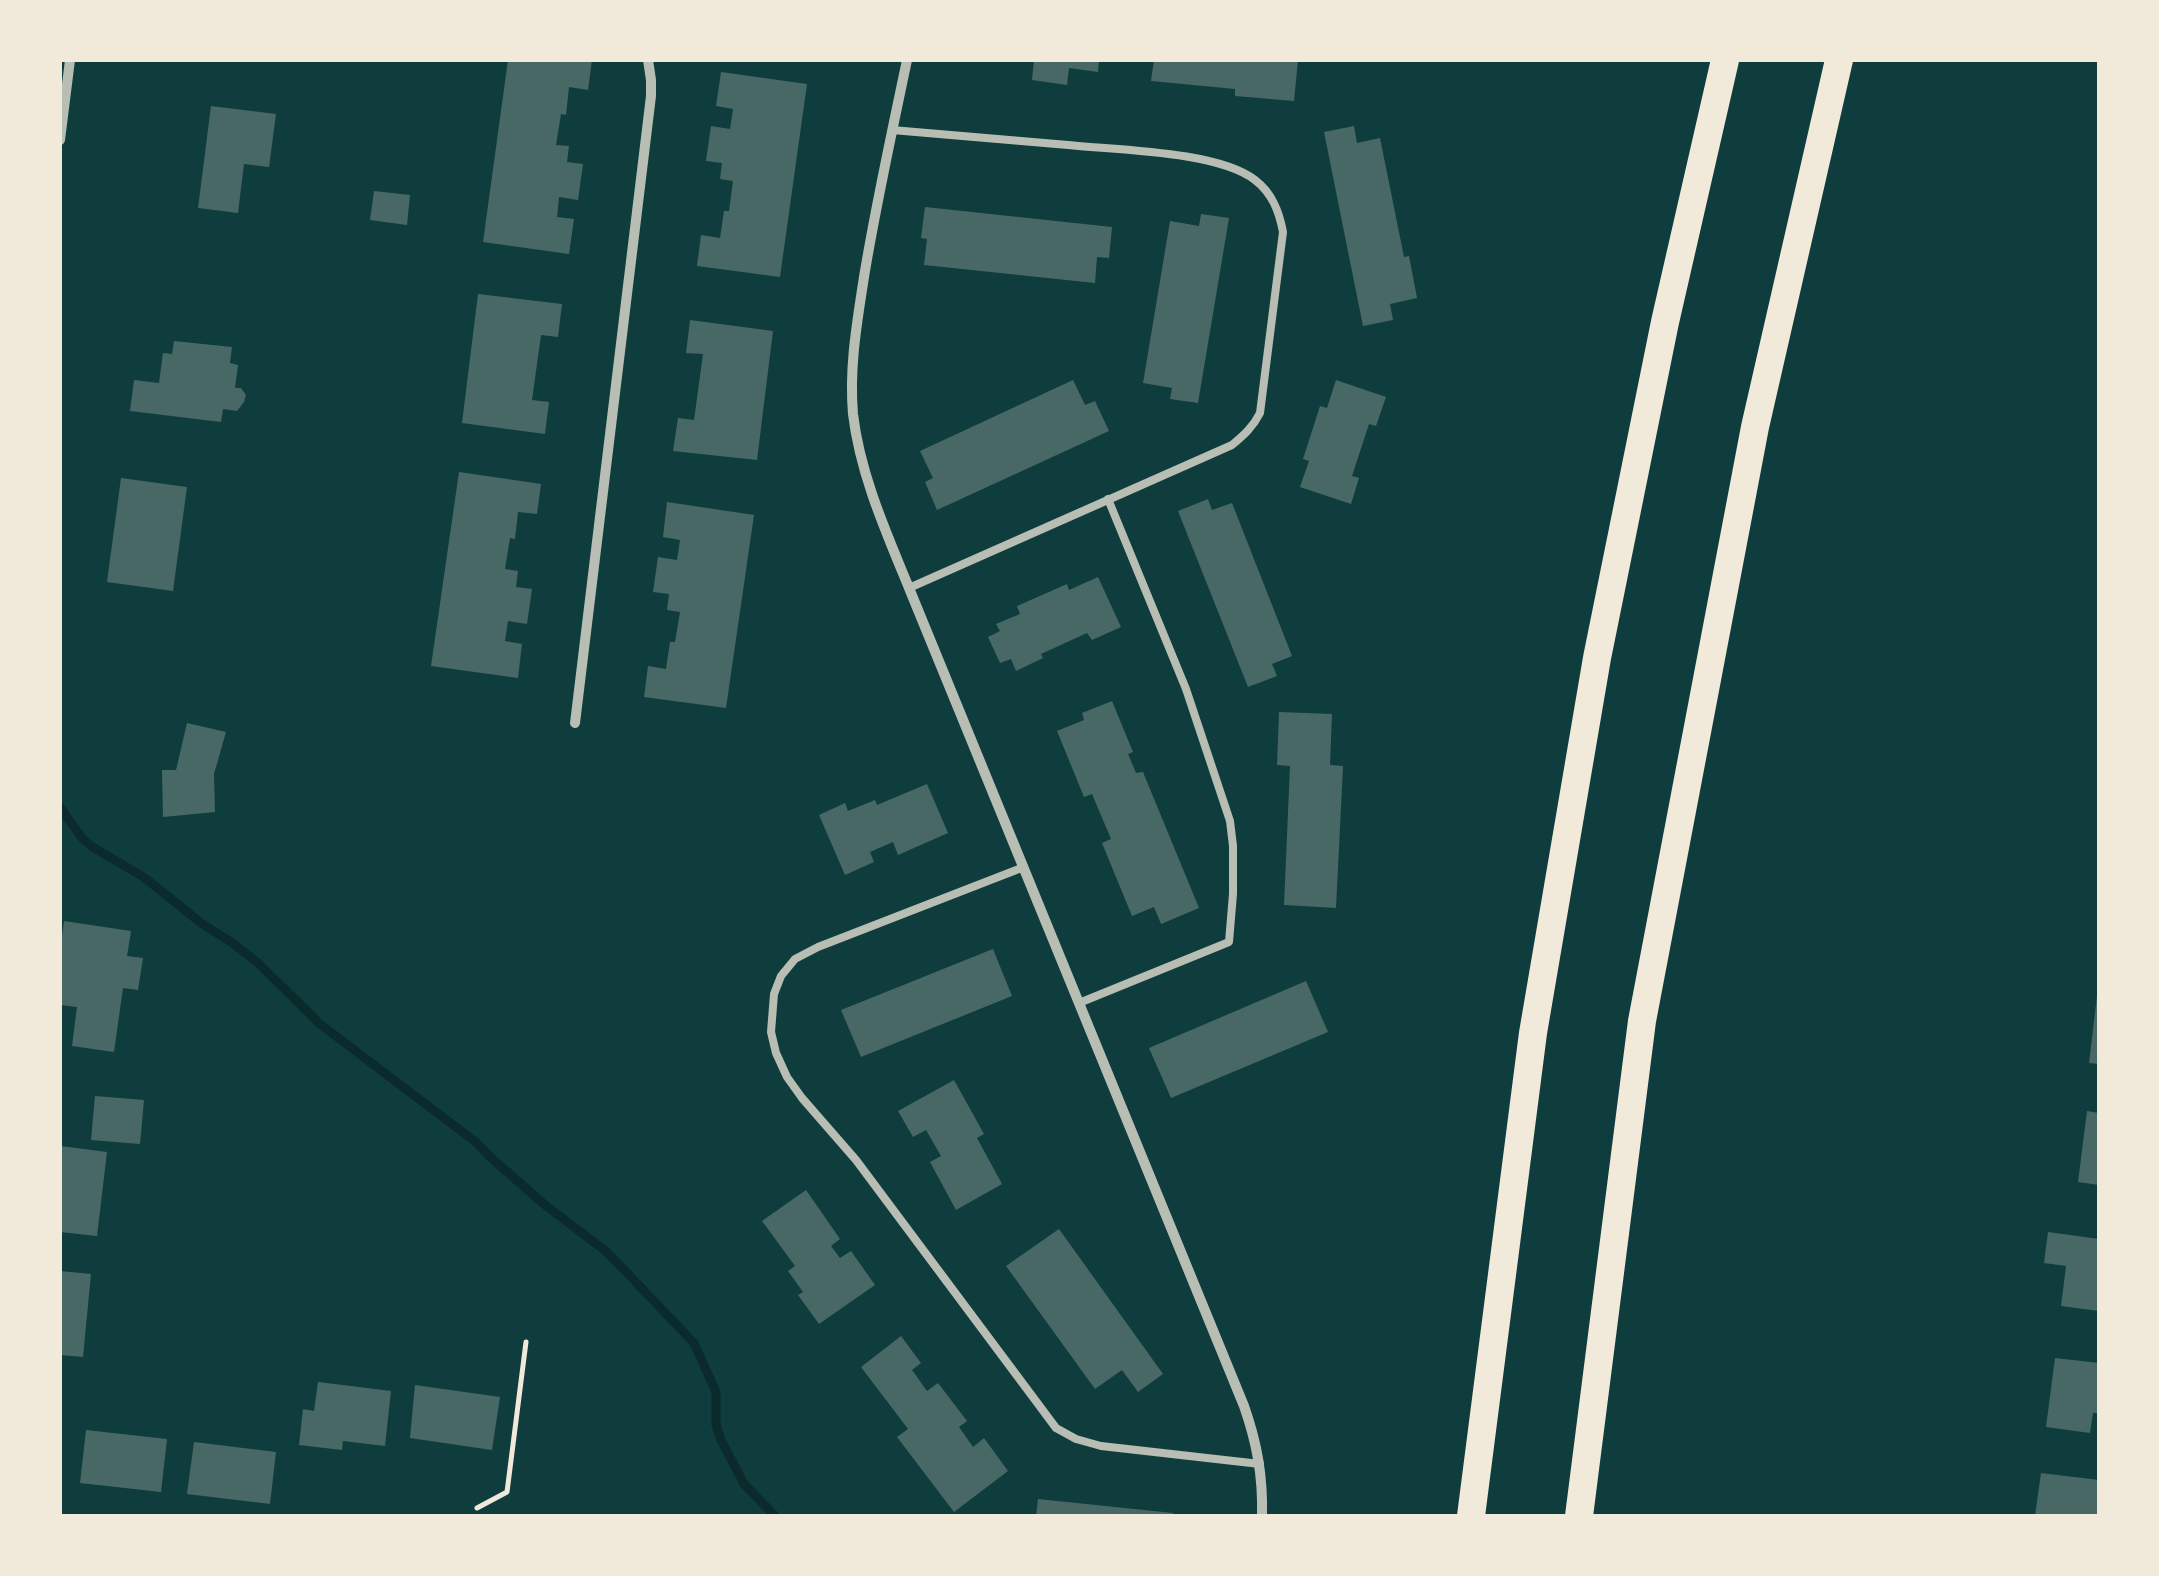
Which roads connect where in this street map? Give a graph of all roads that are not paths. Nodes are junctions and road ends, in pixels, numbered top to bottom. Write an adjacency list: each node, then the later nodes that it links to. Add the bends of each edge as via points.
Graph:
1 (70, 60): 7 (street)
2 (648, 60): 10 (street, via 651,96)
3 (907, 60): 6 (street)
4 (1725, 60): 15 (highway, via 1597,658 1533,1032)
5 (1839, 60): 16 (highway, via 1754,427 1642,1021)
6 (892, 130): 8 (lane, via 1212,162 1254,178 1270,195 1284,232 1260,413 1232,445); 9 (street, via 851,380 864,467)
7 (60, 140)
8 (1108, 500): 9 (lane); 12 (lane, via 1186,689 1230,822 1233,894 1229,942)
9 (908, 588): 11 (street)
10 (575, 723)
11 (1024, 867): 12 (street); 13 (lane, via 795,959 774,994 770,1032 776,1053 802,1098 1056,1428 1101,1446)
12 (1079, 1003): 13 (street, via 1244,1406)
13 (1260, 1464): 14 (street)
14 (1262, 1516)
15 (1472, 1516)
16 (1579, 1516)

